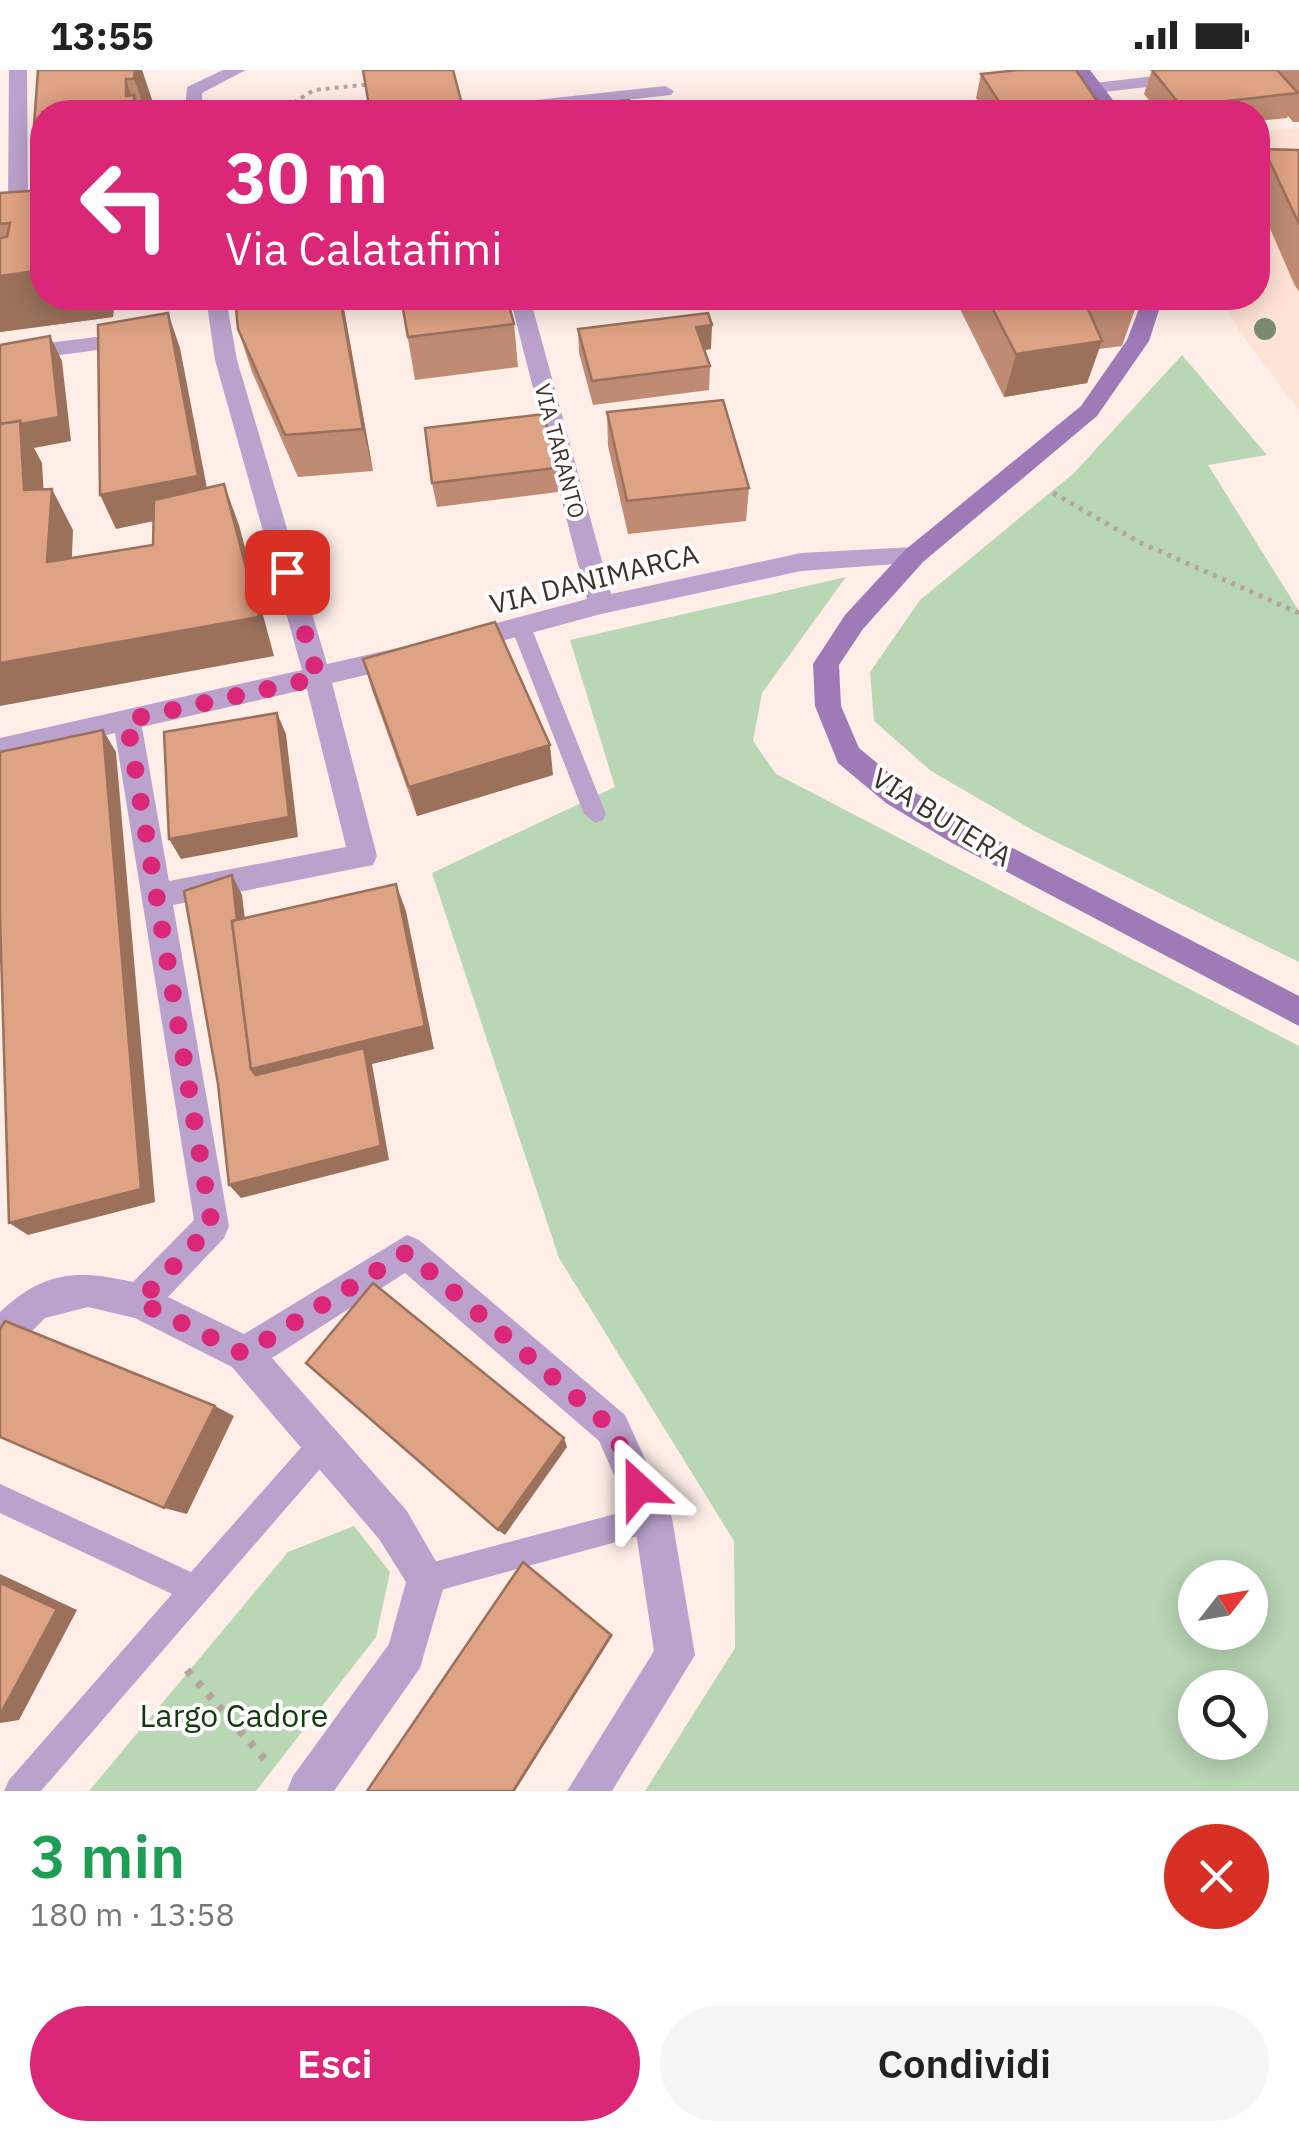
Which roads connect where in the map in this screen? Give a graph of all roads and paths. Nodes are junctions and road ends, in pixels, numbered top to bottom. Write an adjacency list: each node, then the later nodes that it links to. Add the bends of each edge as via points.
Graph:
1 (18, 70): 12 (street)
2 (237, 70): 8 (street, via 193,91)
3 (1081, 70): 6 (street)
4 (1252, 70): 6 (street)
5 (386, 82): 9 (path, via 314,90)
6 (1095, 88): 11 (street)
7 (665, 91): 10 (street)
8 (193, 100)
9 (298, 100)
10 (582, 100)
11 (1104, 100)
12 (8, 119): 13 (street)
13 (24, 202)
14 (218, 310): 24 (street, via 226,360)
15 (523, 310): 21 (street, VIA TARANTO)
16 (1149, 310): 19 (street, VIA BUTERA, via 1138,341 1089,411)
17 (158, 337): 18 (street)
18 (0, 356)
19 (1016, 473): 20 (street, VIA BUTERA); 22 (path, via 1139,542)
20 (914, 556): 21 (street, VIA DANIMARCA, via 801,562); 29 (street, VIA BUTERA, via 826,664 828,706 848,755 896,795 962,835)
21 (601, 605): 23 (street, VIA DANIMARCA)
22 (1299, 612)
23 (521, 627): 24 (street, VIA DANIMARCA); 27 (lane)
24 (318, 678): 25 (street, VIA DANIMARCA); 28 (street, via 363,856)
25 (127, 720): 26 (street, VIA DANIMARCA); 28 (street)
26 (0, 750)
27 (595, 814)
28 (156, 896): 30 (street, via 212,1226)
29 (1299, 1012)
30 (139, 1302): 31 (street, via 88,1289 36,1304); 32 (street)
31 (0, 1337)
32 (244, 1354): 33 (street); 35 (street, via 407,1252 612,1428)
33 (323, 1444): 36 (street, via 393,1525); 37 (lane)
34 (0, 1498): 37 (lane)
35 (653, 1518): 36 (lane); 42 (street, via 675,1655)
36 (426, 1580): 40 (street, via 406,1654)
37 (196, 1590): 38 (lane)
38 (156, 1635): 40 (path); 41 (lane)
39 (0, 1780): 41 (lane)
40 (294, 1784)
41 (21, 1791)
42 (588, 1791)

